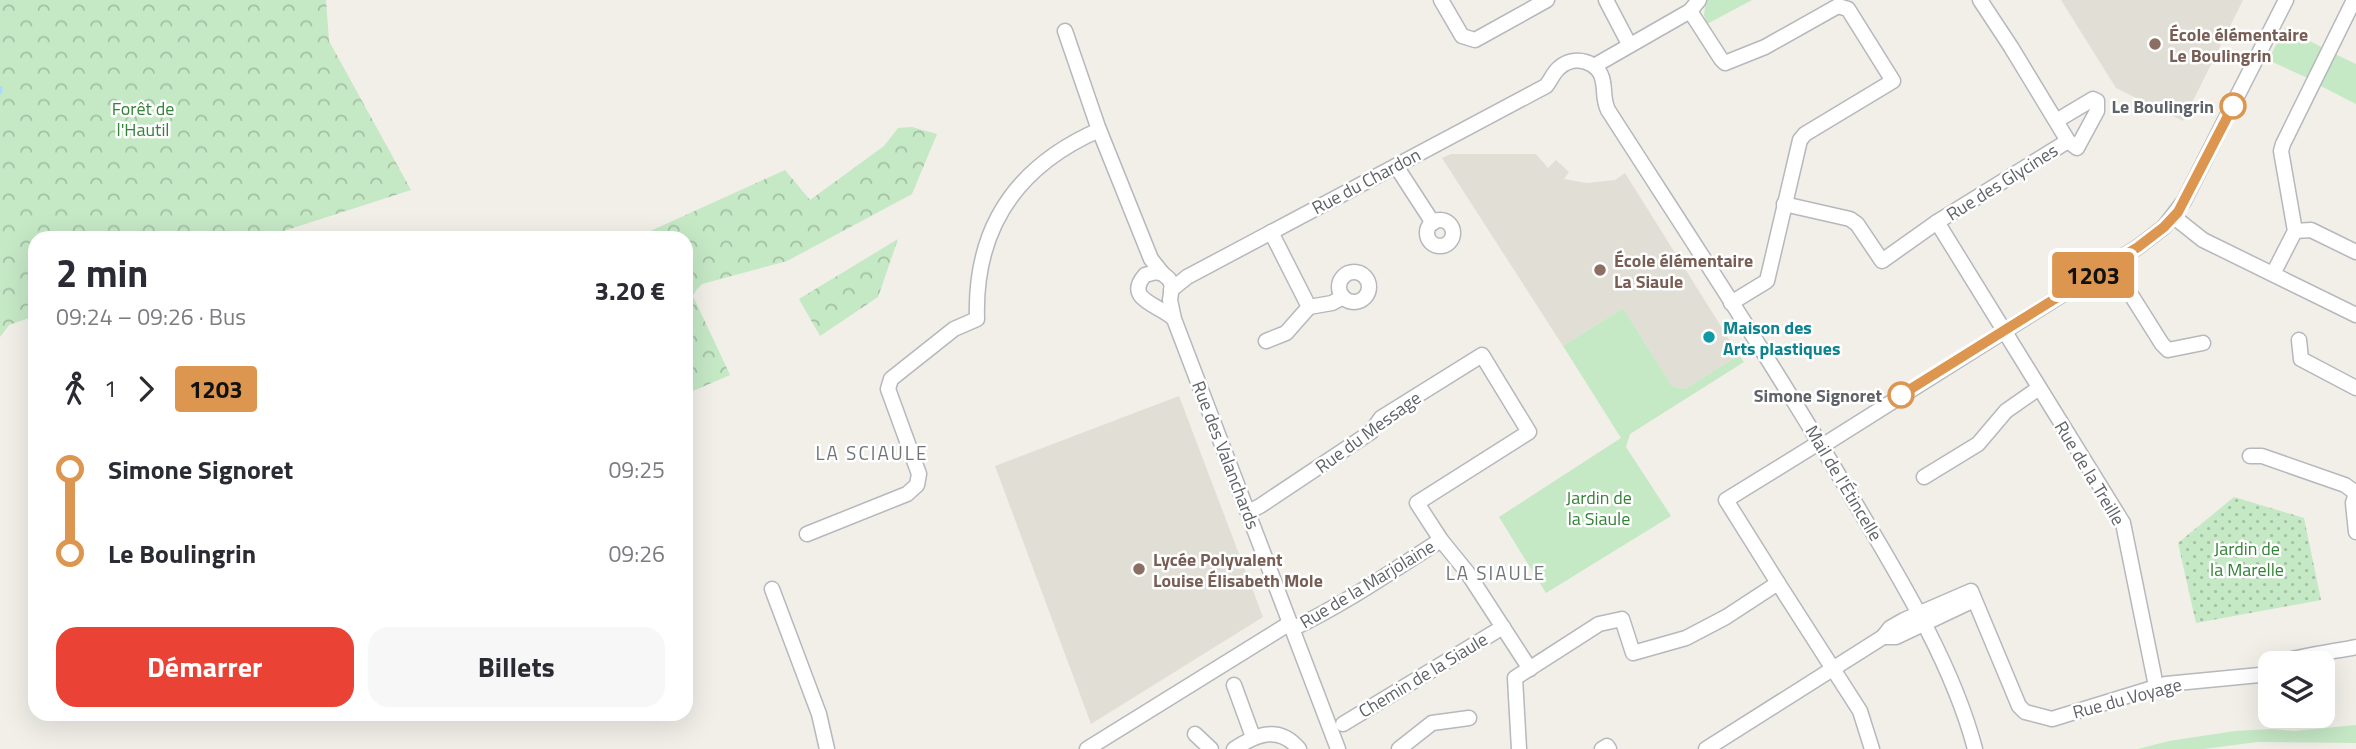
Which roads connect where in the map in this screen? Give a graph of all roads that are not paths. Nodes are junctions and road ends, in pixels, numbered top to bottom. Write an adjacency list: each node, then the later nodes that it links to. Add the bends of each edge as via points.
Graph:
1 (1441, 0): 2 (street, via 1462,36 1475,40)
2 (1547, 0)
3 (1606, 0): 9 (street)
4 (1980, 0): 11 (street)
5 (2286, 0): 15 (street)
6 (2354, 0): 20 (street, via 2281,151)
7 (1694, 5): 9 (street); 16 (street, via 1725,63 1843,6 1893,80 1805,134)
8 (1065, 31): 12 (street)
9 (1629, 44): 10 (street)
10 (1594, 66): 14 (street, Rue du Chardon, via 1570,61 1546,86); 29 (street, Mail de l'Étincelle, via 1602,78 1608,110)
11 (2056, 121): 13 (street); 13 (street, Rue des Glycines, via 2087,101 2097,101 2097,111 2077,148)
12 (1100, 130): 25 (street); 47 (street, via 1049,157 1001,213 980,266 977,319 954,329 891,379 888,389 919,474 917,485 907,494)
13 (2068, 141): 17 (street, Rue des Glycines)
14 (1396, 166): 19 (street); 21 (street, Rue du Chardon)
15 (2184, 201): 18 (street); 22 (street)
16 (1784, 204): 17 (street, Rue des Glycines, via 1850,219 1882,261); 29 (street, via 1767,281)
17 (1937, 222): 34 (street, Rue des Glycines)
18 (2169, 222): 22 (street); 24 (street)
19 (1433, 223)
20 (2295, 231): 23 (street, via 2311,230); 26 (street)
21 (1271, 232): 27 (street, Rue du Chardon); 31 (street)
22 (2198, 235): 26 (street)
23 (2356, 252)
24 (2111, 263): 34 (street); 37 (street, via 2168,350)
25 (1149, 266): 27 (street); 30 (street, via 1139,292)
26 (2273, 274): 32 (street)
27 (1168, 283): 30 (street, Rue du Chardon, via 1163,302); 33 (street, Rue des Valanchards)
28 (1343, 297): 31 (street)
29 (1731, 303): 41 (street, Mail de l'Étincelle)
30 (1152, 304): 33 (street)
31 (1309, 307): 36 (street, via 1286,333)
32 (2356, 315)
33 (1174, 319): 45 (street, Rue des Valanchards)
34 (2002, 331): 39 (street, Rue de la Treille); 41 (street)
35 (2299, 340): 38 (street, via 2301,359)
36 (1266, 341)
37 (2203, 343)
38 (2356, 387)
39 (2039, 388): 43 (street, via 2006,411 1978,444); 60 (street, Rue de la Treille, via 2123,523)
40 (1530, 432): 45 (street, Rue du Message, via 1482,355 1381,418 1371,432); 48 (street, Rue de la Marjolaine, via 1417,503)
41 (1821, 444): 49 (street, via 1726,499); 51 (street, Mail de l'Étincelle)
42 (2250, 456): 44 (street, via 2262,456)
43 (1924, 477)
44 (2356, 493): 46 (street)
45 (1248, 512): 52 (street, Rue des Valanchards)
46 (2356, 532)
47 (807, 534)
48 (1441, 540): 52 (street, Rue de la Marjolaine, via 1310,621); 53 (street, Rue de la Marjolaine)
49 (1778, 583): 56 (street); 57 (street, via 1686,638 1633,653 1622,619 1599,624)
50 (772, 589): 65 (street, via 819,714)
51 (1922, 619): 56 (street, Rue du Voyage, via 1890,628); 60 (street, Rue du Voyage, via 1973,595 2025,712 2052,719); 77 (street, Mail de l'Étincelle)
52 (1291, 626): 66 (street, Rue de la Marjolaine); 70 (street, Rue des Valanchards)
53 (1503, 627): 57 (street, Rue de la Marjolaine); 62 (street, Chemin de la Siaule)
54 (2356, 647): 55 (street)
55 (2335, 652)
56 (1834, 668): 75 (street, Rue du Voyage); 76 (street, via 1860,711)
57 (1530, 669): 72 (street, via 1515,678)
58 (2258, 675): 60 (street, Rue du Voyage)
59 (1234, 685): 64 (street)
60 (2156, 686)
61 (1469, 718): 71 (street, via 1432,723)
62 (1343, 724)
63 (1195, 734): 67 (street)
64 (1253, 737): 68 (street); 69 (street, via 1275,733)
65 (827, 749)
66 (1087, 749)
67 (1211, 749)
68 (1234, 749)
69 (1299, 749)
70 (1338, 749)
71 (1399, 749)
72 (1519, 749)
73 (1602, 749): 74 (street)
74 (1609, 749)
75 (1706, 749)
76 (1872, 749)
77 (1975, 749)

